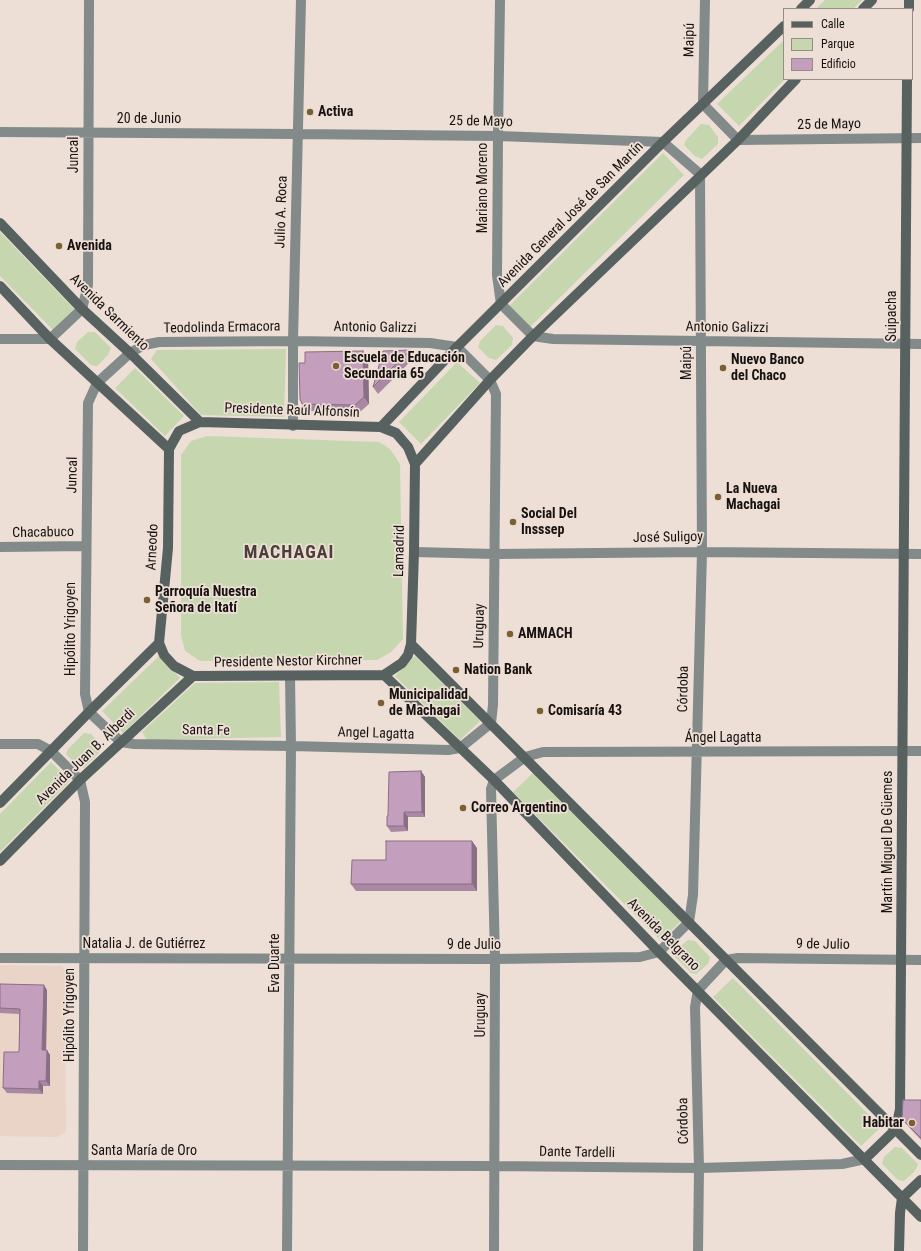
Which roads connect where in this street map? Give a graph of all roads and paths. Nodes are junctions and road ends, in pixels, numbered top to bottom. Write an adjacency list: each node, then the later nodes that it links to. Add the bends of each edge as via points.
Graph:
1 (89, 0): 14 (street, Juncal)
2 (301, 0): 15 (street, Julio A. Roca)
3 (500, 0): 16 (street, Mariano Moreno)
4 (705, 0): 12 (street, Maipú)
5 (810, 0): 7 (street)
6 (872, 0): 8 (street)
7 (802, 8)
8 (864, 8)
9 (783, 27): 12 (street, Avenida General José de San Martín)
10 (795, 80): 19 (street)
11 (907, 80): 17 (street, Suipacha)
12 (703, 104): 19 (street); 20 (street, Avenida General José de San Martín)
13 (0, 132): 14 (street, 20 de Junio)
14 (88, 132): 15 (street, 20 de Junio); 25 (street, Juncal, via 88,285)
15 (298, 134): 16 (street, 25 de Mayo); 29 (street, Julio A. Roca)
16 (498, 136): 20 (street, 25 de Mayo); 24 (street, Mariano Moreno, via 497,275)
17 (906, 138): 18 (street, 25 de Mayo); 19 (street, 25 de Mayo); 31 (street, Suipacha)
18 (921, 138)
19 (738, 140): 21 (street)
20 (663, 142): 21 (street); 24 (street, Avenida General José de San Martín)
21 (700, 174): 26 (street); 30 (street, Maipú)
22 (0, 223): 25 (street, Avenida Sarmiento)
23 (0, 286): 28 (street)
24 (501, 304): 26 (street); 33 (street, Avenida General José de San Martín)
25 (82, 309): 28 (street); 34 (street, Avenida Sarmiento)
26 (533, 336): 30 (street, Antonio Galizzi, via 553,339); 35 (street)
27 (0, 339): 28 (street)
28 (50, 339): 36 (street)
29 (293, 341): 33 (street, Antonio Galizzi, via 430,343); 34 (street, Teodolinda Ermacora, via 159,342 144,345); 38 (street, Julio A. Roca)
30 (701, 341): 31 (street, Antonio Galizzi); 46 (street, Maipú)
31 (906, 344): 32 (street, Antonio Galizzi); 48 (street, Suipacha)
32 (921, 344)
33 (457, 347): 35 (street); 39 (street, Avenida General José de San Martín)
34 (130, 353): 36 (street, Teodolinda Ermacora); 37 (street, Avenida Sarmiento)
35 (490, 380): 42 (street); 47 (street, via 496,394)
36 (96, 383): 41 (street); 43 (street, Juncal, via 88,403)
37 (200, 422): 38 (street, Presidente Raúl Alfonsín); 41 (street, Presidente Raúl Alfonsín, via 179,431)
38 (293, 426): 39 (street, Presidente Raúl Alfonsín)
39 (381, 427): 40 (street, Presidente Raúl Alfonsín, via 396,433)
40 (402, 440): 42 (street, Lamadrid)
41 (170, 449): 50 (street, Arneodo, via 168,548)
42 (415, 464): 45 (street, Lamadrid)
43 (86, 546): 44 (street, Chacabuco); 55 (street, Hipólito Yrigoyen, via 85,694)
44 (0, 548)
45 (414, 552): 47 (street, José Suligoy); 51 (street, Lamadrid)
46 (702, 552): 47 (street, José Suligoy); 48 (street, José Suligoy); 64 (street, Córdoba)
47 (495, 554): 56 (street, Uruguay, via 493,705)
48 (904, 554): 49 (street, José Suligoy); 62 (street, Martín Miguel De Güemes)
49 (921, 554)
50 (159, 643): 53 (street, Presidente Nestor Kirchner, via 164,655 174,666); 55 (street, Avenida Juan B. Alberdi)
51 (411, 644): 52 (street, Lamadrid, via 402,663); 56 (street, Avenida Belgrano)
52 (384, 674): 54 (street, Presidente Nestor Kirchner); 60 (street, Avenida Belgrano)
53 (193, 676): 54 (street, Presidente Nestor Kirchner); 57 (street, Avenida Juan B. Alberdi)
54 (290, 676): 59 (street, Eva Duarte)
55 (89, 712): 57 (street); 61 (street, Avenida Juan B. Alberdi)
56 (490, 723): 60 (street); 65 (street, Avenida Belgrano)
57 (121, 742): 59 (street, Santa Fe); 66 (street, Avenida Juan B. Alberdi)
58 (0, 744): 61 (street, via 38,744)
59 (291, 746): 60 (street, Angel Lagatta, via 448,750); 74 (street, Eva Duarte)
60 (460, 748): 67 (street, Avenida Belgrano)
61 (51, 751): 66 (street); 68 (street, Avenida Juan B. Alberdi)
62 (903, 751): 63 (street, Ángel Lagatta); 64 (street, Ángel Lagatta); 77 (street, Martín Miguel De Güemes)
63 (921, 751)
64 (697, 752): 65 (street, Ángel Lagatta, via 543,752); 70 (street, Córdoba, via 693,895)
65 (525, 757): 67 (street); 70 (street, Avenida Belgrano)
66 (80, 780): 69 (street, Avenida Juan B. Alberdi); 73 (street, Hipólito Yrigoyen, via 85,802)
67 (494, 780): 71 (street, Avenida Belgrano); 75 (street, Uruguay, via 491,789)
68 (0, 803)
69 (0, 862)
70 (689, 922): 71 (street); 76 (street, Avenida Belgrano)
71 (659, 952): 75 (street, 9 de Julio, via 640,957); 79 (street, Avenida Belgrano)
72 (0, 958): 73 (street, Natalia J. de Gutiérrez)
73 (84, 958): 74 (street, Natalia J. de Gutiérrez); 84 (street, Hipólito Yrigoyen)
74 (289, 959): 75 (street, 9 de Julio); 85 (street, Eva Duarte)
75 (495, 959): 86 (street, Uruguay)
76 (726, 960): 77 (street, 9 de Julio); 79 (street); 80 (street, Avenida Belgrano)
77 (902, 960): 78 (street, 9 de Julio); 80 (street, Martín Miguel De Güemes, via 900,1109)
78 (921, 960)
79 (698, 990): 82 (street, Avenida Belgrano); 87 (street, Córdoba, via 695,1007)
80 (896, 1129): 81 (street, Avenida Belgrano); 82 (street)
81 (921, 1155)
82 (865, 1160): 87 (street, Dante Tardelli, via 842,1164); 89 (street, Avenida Belgrano)
83 (0, 1165): 84 (street, Santa María de Oro)
84 (83, 1165): 85 (street, Santa María de Oro); 91 (street, Hipólito Yrigoyen)
85 (288, 1165): 86 (street, Dante Tardelli); 92 (street, Eva Duarte)
86 (494, 1166): 87 (street, Dante Tardelli); 93 (street, Uruguay)
87 (699, 1168): 94 (street, Córdoba)
88 (921, 1180): 89 (street)
89 (902, 1198): 90 (street, Avenida Belgrano); 95 (street)
90 (921, 1217)
91 (83, 1251)
92 (287, 1251)
93 (494, 1251)
94 (698, 1251)
95 (899, 1251)

